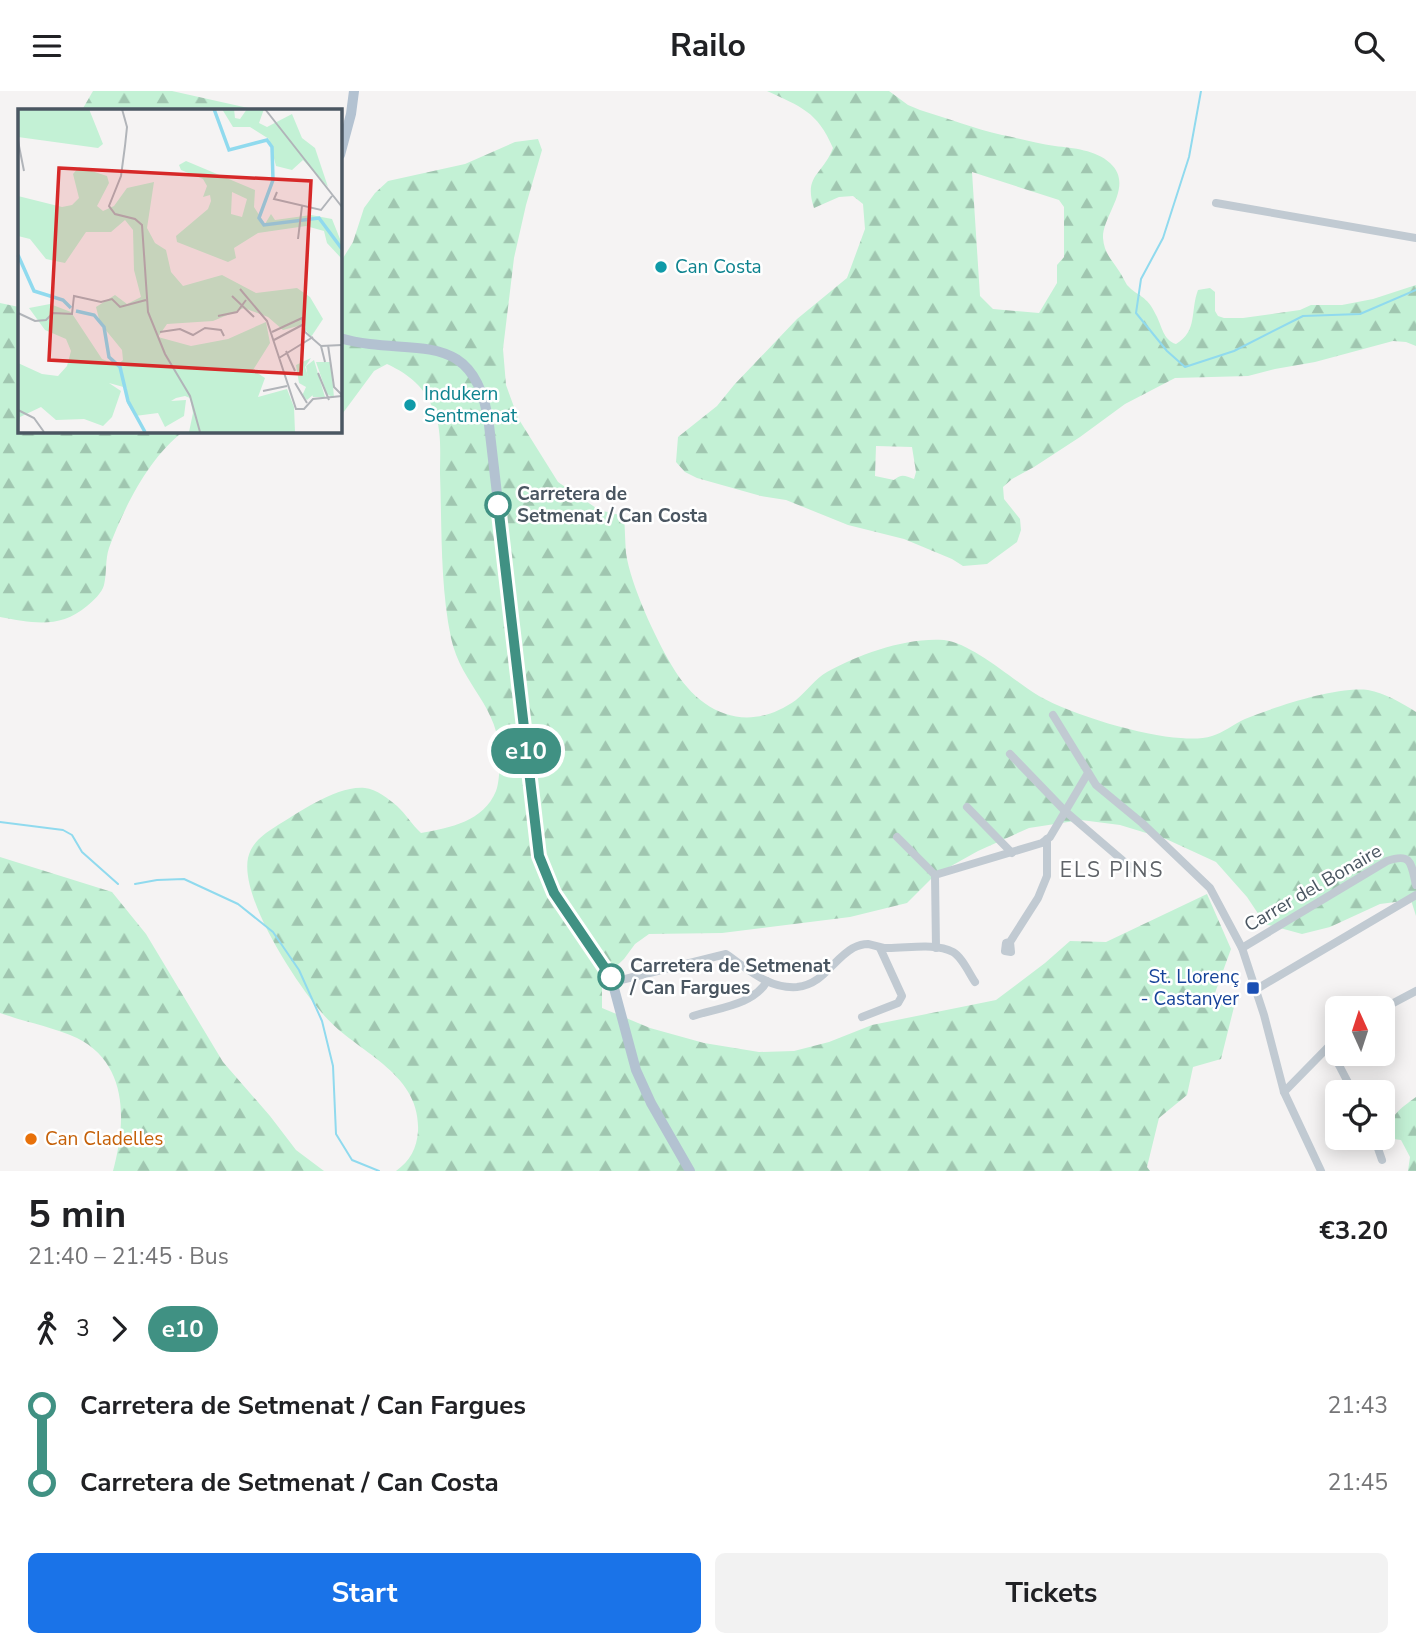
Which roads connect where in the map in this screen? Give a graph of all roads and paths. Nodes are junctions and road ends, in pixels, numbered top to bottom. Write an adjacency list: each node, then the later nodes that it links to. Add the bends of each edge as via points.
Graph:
1 (354, 91): 2 (main road)
2 (341, 151)
3 (1216, 203): 4 (street)
4 (1416, 238)
5 (341, 338): 22 (main road, via 451,355 475,376 484,397 539,856 554,893)
6 (1052, 715): 8 (street)
7 (1010, 754): 10 (street)
8 (1088, 773): 10 (street); 21 (street, via 1105,794 1210,888)
9 (967, 807): 13 (street)
10 (1065, 811): 12 (street); 14 (street)
11 (897, 837): 15 (street)
12 (1047, 839): 13 (street); 18 (street, via 1047,876)
13 (1012, 853): 15 (street)
14 (1135, 871)
15 (935, 875): 19 (street)
16 (1416, 885): 21 (street, Carrer del Bonaire, via 1411,864 1400,856 1387,860)
17 (1416, 895): 25 (street)
18 (1010, 942)
19 (936, 947): 20 (street); 24 (street, via 955,953)
20 (880, 948): 23 (street, via 856,946 816,981 799,987); 29 (street, via 902,996 898,1003)
21 (1241, 948): 25 (street)
22 (613, 982): 23 (street, via 726,954); 34 (main road, via 636,1070)
23 (767, 982): 28 (street, via 750,999)
24 (975, 982)
25 (1255, 990): 31 (street)
26 (1416, 991): 27 (street)
27 (1395, 1002)
28 (693, 1016)
29 (862, 1017)
30 (1325, 1050): 31 (street)
31 (1284, 1092): 35 (street)
32 (1379, 1150): 33 (street)
33 (1382, 1160)
34 (690, 1171)
35 (1321, 1171)

